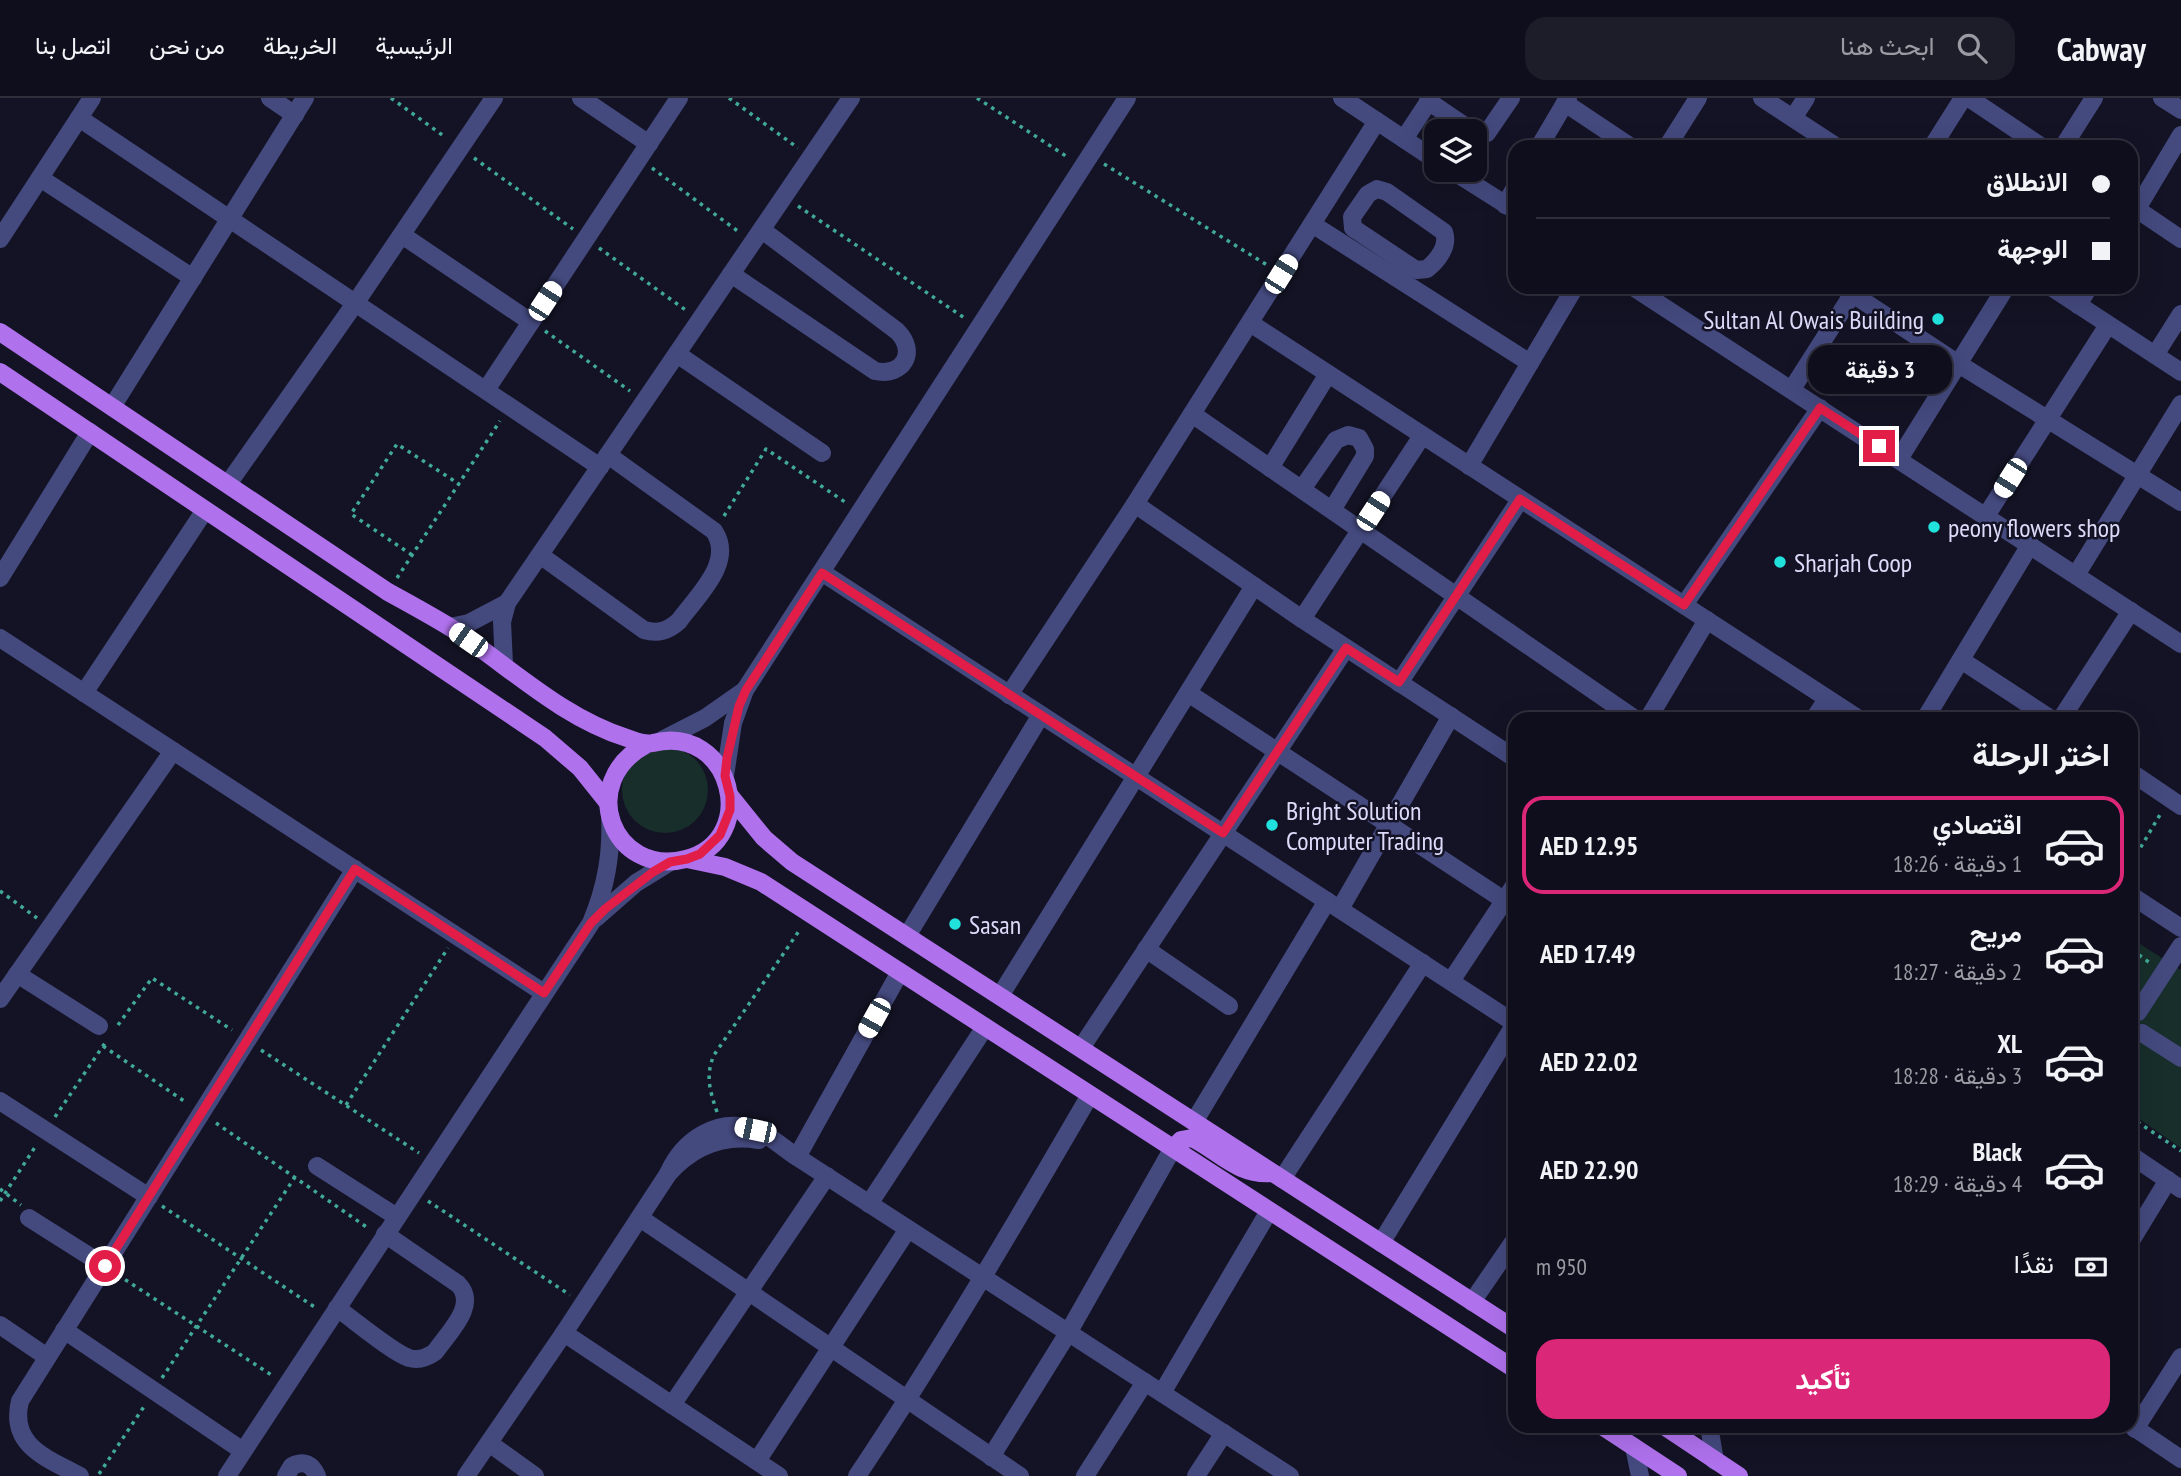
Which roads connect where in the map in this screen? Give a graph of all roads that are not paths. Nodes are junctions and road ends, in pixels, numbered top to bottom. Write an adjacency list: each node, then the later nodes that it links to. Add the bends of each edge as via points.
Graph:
1 (70, 98): 20 (street)
2 (270, 98): 22 (street)
3 (305, 98): 22 (street)
4 (494, 98): 45 (street)
5 (581, 98): 36 (street)
6 (679, 98): 36 (street)
7 (851, 98): 46 (street)
8 (1126, 98): 99 (street)
9 (1342, 98): 25 (street)
10 (1511, 98): 26 (street)
11 (1698, 98): 31 (street)
12 (1762, 98): 23 (street)
13 (1806, 98): 23 (street)
14 (1963, 98): 33 (street)
15 (1969, 98): 34 (street)
16 (2094, 98): 35 (street)
17 (2162, 98): 21 (street)
18 (1429, 100): 24 (street); 28 (street)
19 (1566, 101): 29 (street); 30 (street)
20 (86, 108): 38 (street); 43 (street)
21 (2181, 110)
22 (295, 115): 43 (street)
23 (1793, 118): 32 (street)
24 (1456, 119)
25 (1377, 121): 28 (street); 44 (street)
26 (1487, 133)
27 (2181, 135): 40 (street)
28 (1404, 139): 37 (street)
29 (1543, 140)
30 (1621, 140)
31 (1671, 140)
32 (1826, 140)
33 (1936, 140)
34 (2032, 140)
35 (2067, 140)
36 (644, 151): 62 (street)
37 (1424, 152)
38 (40, 178): 47 (street); 51 (street)
39 (1470, 182): 41 (street)
40 (2138, 203)
41 (1508, 207)
42 (2138, 214): 48 (street)
43 (230, 218): 51 (street); 59 (street)
44 (1312, 224): 49 (street); 63 (street)
45 (402, 234): 59 (street); 62 (street)
46 (757, 236): 50 (street); 50 (street, via 897,331 907,347 902,365 894,371 874,372)
47 (0, 239)
48 (2181, 239)
49 (1358, 243): 49 (street, via 1417,270 1431,267 1446,237 1441,228 1382,189 1372,191 1352,217); 68 (street)
50 (731, 274): 66 (street)
51 (193, 278): 76 (street)
52 (1571, 294): 68 (street)
53 (1644, 294): 74 (street)
54 (1847, 294): 74 (street)
55 (1857, 294): 69 (street)
56 (2001, 294): 69 (street)
57 (2062, 294): 60 (street)
58 (2085, 294): 60 (street)
59 (356, 302): 73 (street); 88 (street)
60 (2078, 305): 64 (street)
61 (2181, 314): 67 (street)
62 (531, 322): 73 (street)
63 (1250, 323): 72 (street); 78 (street)
64 (2108, 325): 67 (street); 79 (street)
65 (0, 332): 76 (main road)
66 (677, 354): 82 (street); 84 (street)
67 (2155, 355): 70 (street)
68 (1530, 363): 85 (street)
69 (1956, 363): 79 (street); 83 (street)
70 (2181, 372)
71 (1, 374): 80 (main road)
72 (1328, 374): 81 (street); 86 (street)
73 (486, 390): 84 (street)
74 (1792, 390): 77 (street)
75 (2181, 404): 87 (street)
76 (112, 407): 88 (main road)
77 (1820, 408): 83 (street); 105 (street)
78 (1192, 414): 86 (street); 92 (street)
79 (2047, 421): 87 (street); 95 (street)
80 (90, 432): 93 (main road); 101 (street)
81 (1422, 436): 85 (street); 96 (street)
82 (822, 453)
83 (1899, 459): 95 (street)
84 (604, 461): 98 (street); 98 (street, via 715,531 721,544 719,566 679,621 663,632 644,630)
85 (1469, 466): 90 (street)
86 (1270, 468): 89 (street)
87 (2138, 475): 91 (street); 100 (street)
88 (228, 484): 109 (main road, via 388,592)
89 (1302, 489): 94 (street); 94 (street, via 1336,440 1348,435 1359,439 1365,456)
90 (1520, 499): 103 (street); 105 (street)
91 (2181, 502)
92 (1135, 504): 102 (street); 119 (street)
93 (205, 510): 117 (street); 139 (main road, via 545,738 580,768)
94 (1332, 510): 96 (street)
95 (1986, 516): 97 (street)
96 (1360, 530): 103 (street); 107 (street)
97 (2030, 545): 100 (street); 113 (street)
98 (540, 555): 104 (street)
99 (822, 573): 116 (street); 119 (street)
100 (2076, 575): 106 (street)
101 (0, 578)
102 (1254, 586): 107 (street); 118 (street)
103 (1457, 596): 115 (street); 121 (street)
104 (507, 603): 109 (street, via 469,623); 114 (street, via 502,622)
105 (1684, 605): 108 (street)
106 (2131, 611): 111 (street); 127 (street)
107 (1302, 619): 112 (street)
108 (1707, 620): 120 (street); 122 (street)
109 (450, 627): 114 (main road)
110 (0, 638): 117 (street)
111 (2181, 644)
112 (1346, 648): 115 (street); 132 (street)
113 (1961, 660): 125 (street); 126 (street)
114 (503, 664): 130 (main road, via 571,713 608,732)
115 (1399, 682): 129 (street)
116 (746, 690): 130 (street, via 705,718); 134 (street, via 733,723)
117 (84, 693): 131 (street)
118 (1188, 693): 132 (street); 135 (street)
119 (1009, 695): 128 (street)
120 (1827, 699): 123 (street); 124 (street)
121 (1625, 712)
122 (1652, 712)
123 (1819, 712)
124 (1848, 712)
125 (1929, 712)
126 (2040, 712)
127 (2066, 712)
128 (1041, 715): 135 (street); 150 (street)
129 (1451, 716): 133 (street); 140 (street)
130 (655, 742): 134 (main road, via 678,740 693,745 712,758); 139 (main road, via 622,761 614,774)
131 (173, 751): 143 (street); 155 (street)
132 (1278, 751): 140 (street); 141 (street)
133 (1508, 754)
134 (725, 776): 137 (main road)
135 (1136, 776): 141 (street); 158 (street)
136 (2138, 777): 138 (street)
137 (730, 796): 142 (main road, via 727,823 720,835 700,854); 150 (main road, via 777,850)
138 (2176, 802)
139 (609, 809): 142 (main road, via 614,828 632,849 656,861); 148 (street, via 606,881)
140 (1388, 825): 145 (street); 146 (street)
141 (1223, 833): 146 (street); 152 (street)
142 (679, 861): 148 (street, via 636,883); 154 (main road, via 707,862 744,874)
143 (355, 869): 157 (street); 182 (street)
144 (2138, 900): 149 (street)
145 (1508, 903)
146 (1334, 905): 153 (street); 173 (street)
147 (1508, 907): 156 (street)
148 (591, 923): 157 (street)
149 (2181, 928)
150 (907, 936): 158 (main road)
151 (2181, 946): 161 (street)
152 (1146, 949): 160 (street); 169 (street)
153 (1423, 963): 156 (street); 180 (street)
154 (900, 972): 165 (main road); 175 (street)
155 (17, 974): 159 (street); 164 (street)
156 (1451, 981): 163 (street)
157 (544, 993): 186 (street)
158 (1000, 996): 169 (main road)
159 (0, 999)
160 (1229, 1006)
161 (2138, 1006)
162 (2138, 1014): 167 (street, via 2144,1021)
163 (1508, 1019)
164 (99, 1026)
165 (985, 1027): 171 (main road); 183 (street)
166 (1508, 1035): 191 (street)
167 (2138, 1035)
168 (2138, 1037): 170 (street)
169 (1081, 1048): 173 (main road)
170 (2181, 1058)
171 (1090, 1095): 174 (main road); 194 (street)
172 (0, 1101): 182 (street)
173 (1194, 1122): 180 (main road)
174 (1173, 1148): 180 (main road, via 1192,1138 1239,1168); 184 (main road); 202 (street)
175 (789, 1152): 178 (street, via 755,1139 727,1139 689,1155); 178 (street, via 755,1130 723,1127 694,1138); 179 (street)
176 (2138, 1160): 181 (street)
177 (317, 1166): 186 (street)
178 (668, 1174): 187 (street)
179 (827, 1176): 183 (street); 195 (street)
180 (1277, 1176): 191 (main road)
181 (2175, 1184): 189 (street)
182 (149, 1197): 193 (street)
183 (869, 1204): 188 (street)
184 (1269, 1211): 206 (main road); 208 (street)
185 (29, 1217): 193 (street)
186 (397, 1217): 190 (street)
187 (640, 1218): 195 (street); 201 (street)
188 (908, 1229): 194 (street); 203 (street)
189 (2138, 1231)
190 (384, 1236): 197 (street); 197 (street, via 458,1284 466,1299 463,1311 435,1352 416,1359)
191 (1381, 1243): 196 (main road)
192 (1508, 1250): 196 (street)
193 (105, 1266): 200 (street)
194 (984, 1279): 202 (street); 209 (street)
195 (749, 1292): 203 (street); 210 (street)
196 (1472, 1302): 199 (main road)
197 (333, 1313): 219 (street)
198 (0, 1325): 204 (street)
199 (1508, 1325)
200 (64, 1330): 204 (street); 219 (street)
201 (564, 1333): 210 (street); 217 (street)
202 (1068, 1333): 207 (street); 220 (street)
203 (831, 1348): 209 (street); 222 (street)
204 (47, 1357): 225 (street, via 20,1401 21,1434 36,1451)
205 (2179, 1364): 211 (street)
206 (1508, 1365)
207 (1145, 1382): 208 (street); 233 (street)
208 (1162, 1393): 213 (street)
209 (908, 1400): 220 (street); 231 (street)
210 (673, 1405): 222 (street)
211 (2138, 1420)
212 (2138, 1430): 221 (street)
213 (1224, 1433): 234 (street); 235 (street)
214 (1613, 1433): 218 (main road)
215 (1674, 1433): 223 (main road)
216 (1710, 1433): 223 (street)
217 (489, 1443): 229 (street); 230 (street)
218 (1634, 1447): 236 (street); 237 (main road)
219 (243, 1451): 226 (street)
220 (992, 1457): 232 (street)
221 (2181, 1458)
222 (757, 1461): 224 (street)
223 (1715, 1461): 238 (main road)
224 (775, 1475)
225 (80, 1476)
226 (228, 1476)
227 (286, 1476): 228 (street, via 292,1466 304,1463)
228 (317, 1476)
229 (466, 1476)
230 (535, 1476)
231 (857, 1476)
232 (1020, 1476)
233 (1085, 1476)
234 (1196, 1476)
235 (1290, 1476)
236 (1640, 1476)
237 (1678, 1476)
238 (1739, 1476)

